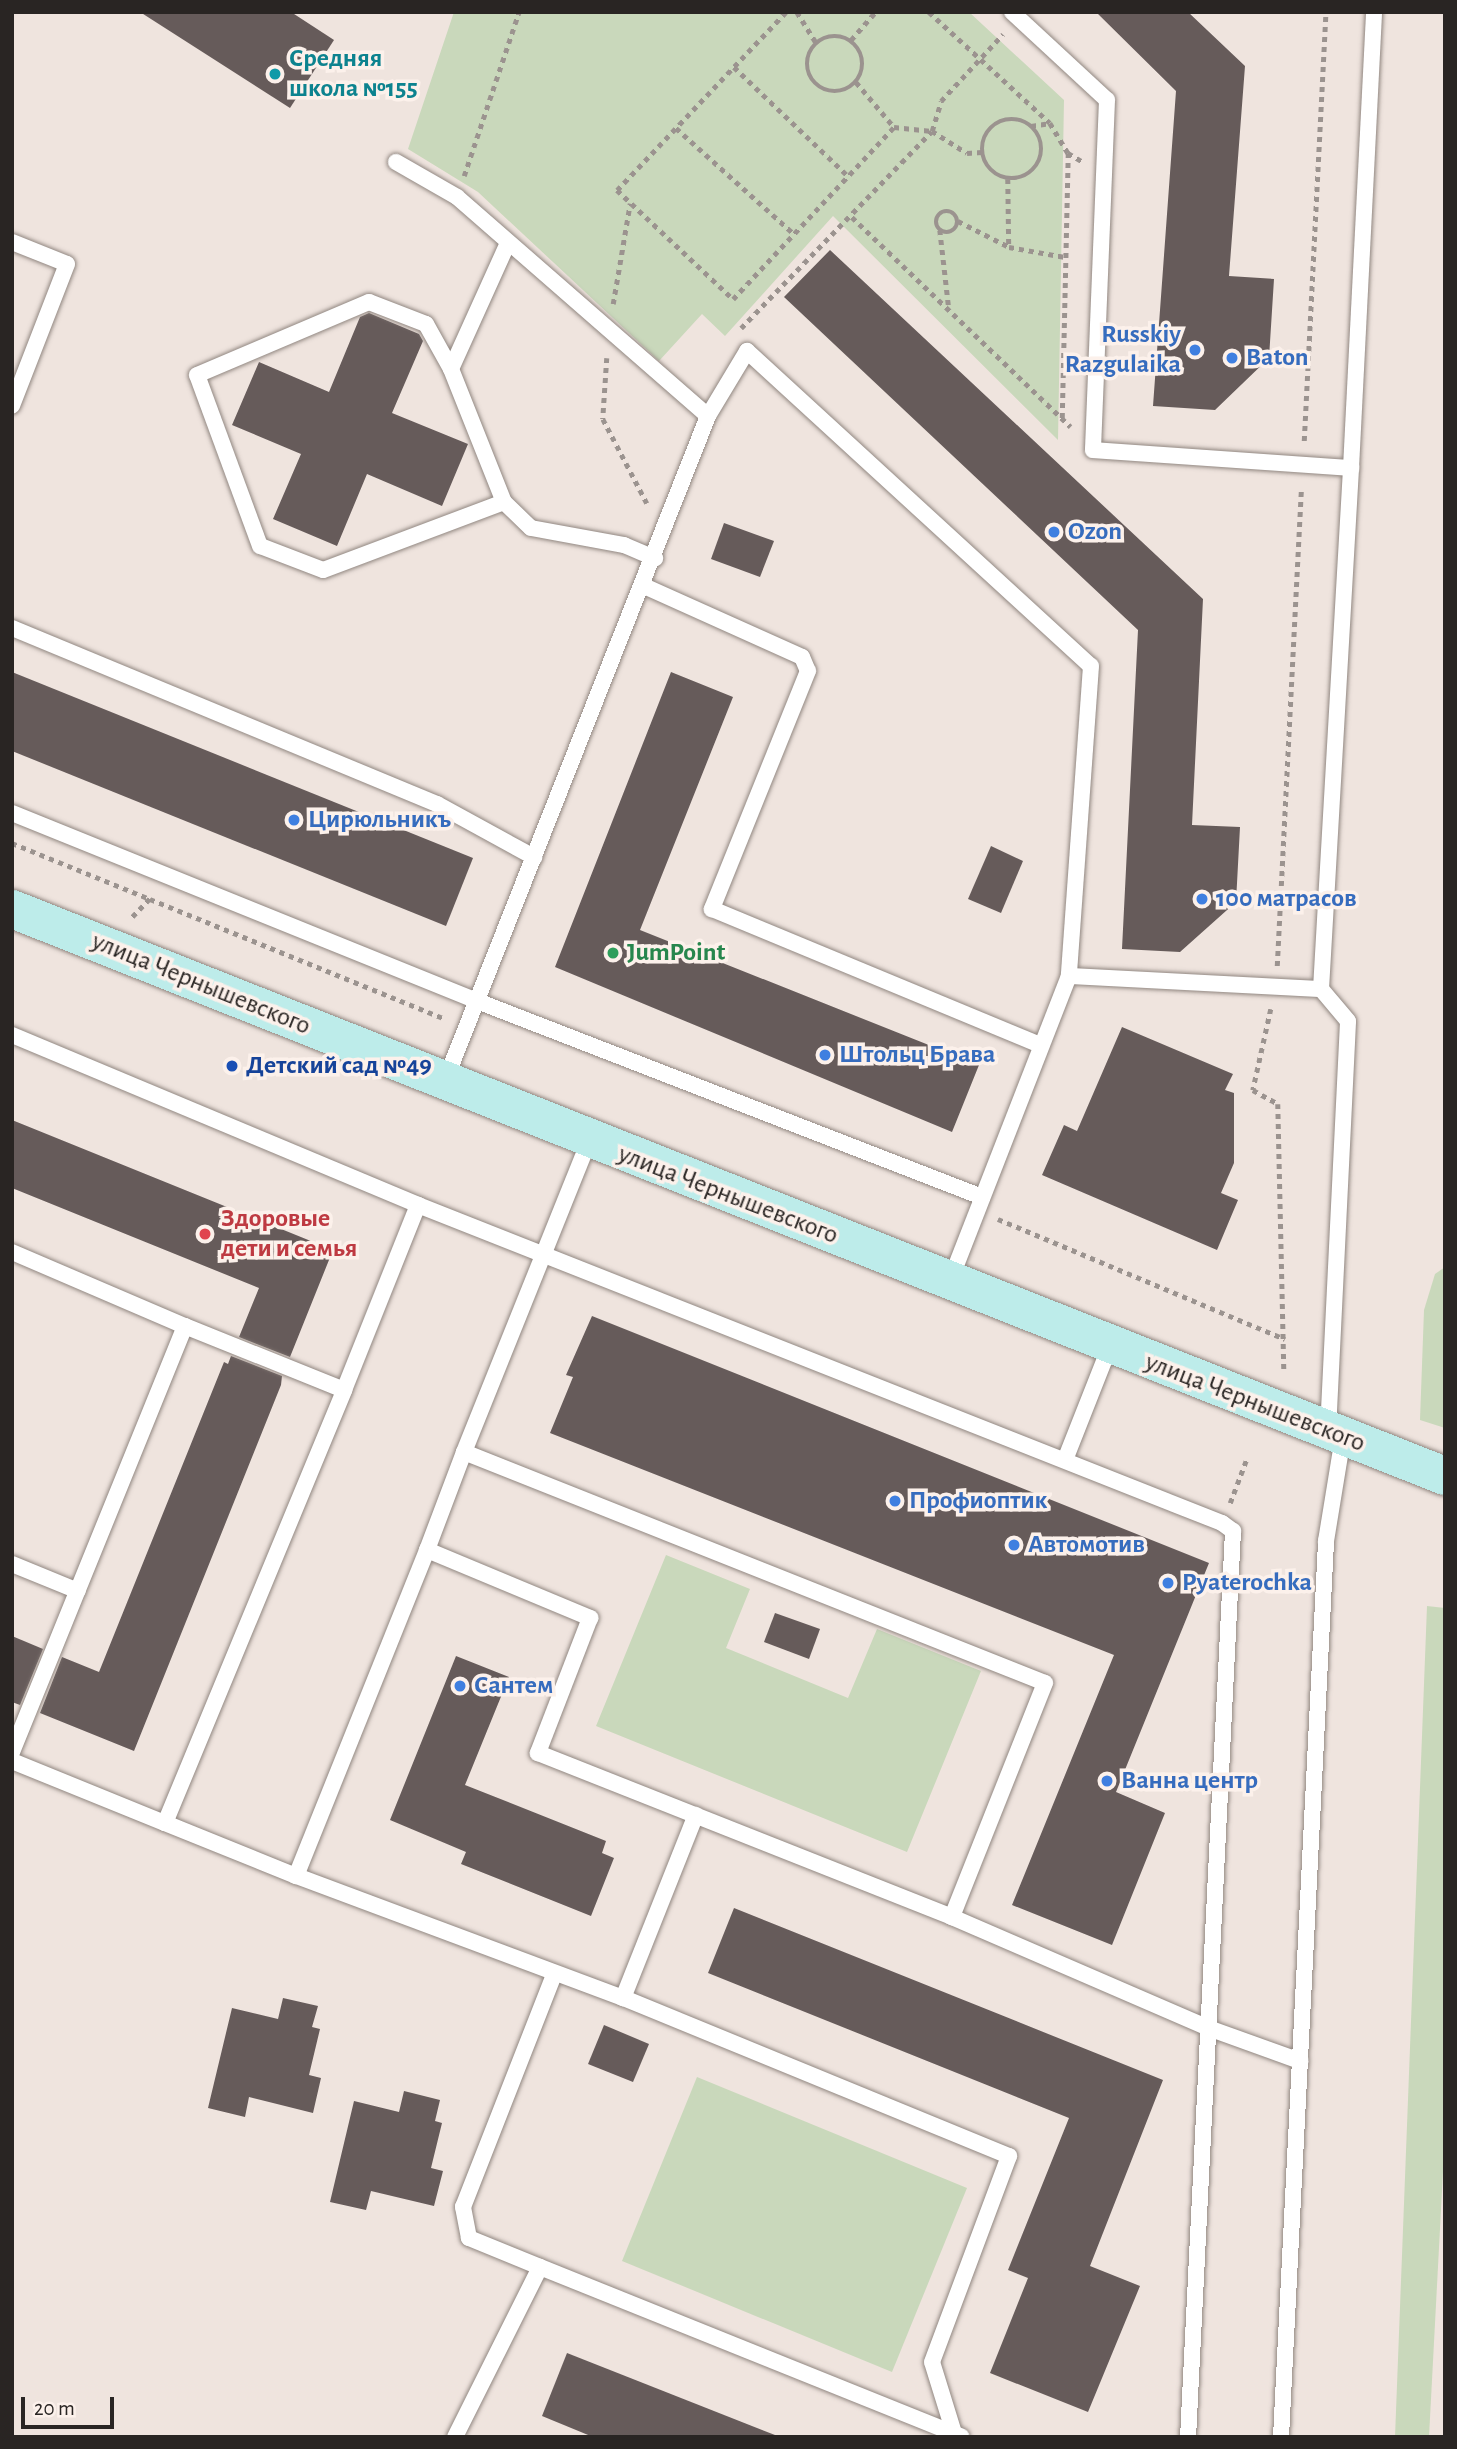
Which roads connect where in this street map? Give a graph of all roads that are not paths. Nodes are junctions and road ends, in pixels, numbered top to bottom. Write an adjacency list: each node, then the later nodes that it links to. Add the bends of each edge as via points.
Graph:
1 (1374, 12): 9 (lane)
2 (1015, 15): 9 (lane, via 1107,100 1093,450)
3 (396, 162): 5 (lane, via 457,197)
4 (12, 242): 7 (lane, via 67,264)
5 (508, 243): 6 (lane); 8 (lane)
6 (451, 369): 10 (lane); 10 (lane, via 426,324 369,302 197,375 260,546 323,570)
7 (12, 406)
8 (708, 416): 11 (lane); 17 (lane, via 747,351 1091,666)
9 (1351, 468): 18 (lane)
10 (503, 502): 11 (lane, via 531,528 624,545)
11 (655, 558): 12 (lane)
12 (644, 586): 15 (lane); 21 (lane, via 803,657 808,671 712,909)
13 (12, 628): 15 (lane, via 437,804)
14 (12, 813): 19 (lane)
15 (534, 857): 19 (lane)
16 (12, 909): 22 (main road, улица Чернышевского)
17 (1069, 976): 18 (lane); 21 (lane)
18 (1321, 989): 32 (lane, via 1348,1021)
19 (477, 1001): 22 (lane); 24 (lane)
20 (12, 1035): 25 (lane)
21 (1041, 1045): 24 (lane)
22 (445, 1081): 23 (main road, улица Чернышевского)
23 (589, 1141): 27 (lane); 28 (main road, улица Чернышевского)
24 (982, 1197): 28 (lane)
25 (418, 1205): 27 (lane); 31 (lane)
26 (12, 1252): 29 (lane)
27 (545, 1256): 33 (lane); 34 (lane)
28 (950, 1281): 30 (main road, улица Чернышевского)
29 (185, 1326): 31 (lane); 38 (lane)
30 (1111, 1346): 32 (main road, улица Чернышевского); 34 (lane)
31 (344, 1390): 42 (lane)
32 (1335, 1434): 35 (main road, улица Чернышевского); 48 (lane)
33 (464, 1452): 36 (lane); 44 (lane, via 1045,1683)
34 (1065, 1460): 47 (lane, via 1233,1531)
35 (1445, 1476)
36 (427, 1550): 41 (lane, via 590,1618 538,1753); 43 (lane)
37 (12, 1564): 38 (lane)
38 (78, 1591): 39 (lane)
39 (12, 1753)
40 (12, 1761): 42 (lane)
41 (696, 1815): 44 (lane); 46 (lane)
42 (165, 1823): 43 (lane)
43 (296, 1876): 45 (lane)
44 (951, 1917): 47 (lane)
45 (554, 1975): 46 (lane); 49 (lane, via 463,2207 469,2238)
46 (623, 1998): 50 (lane, via 1009,2156 932,2362)
47 (1211, 2029): 48 (lane); 52 (lane)
48 (1300, 2061): 53 (lane)
49 (540, 2267): 50 (lane); 51 (lane)
50 (958, 2435)
51 (455, 2437)
52 (1188, 2437)
53 (1282, 2437)

